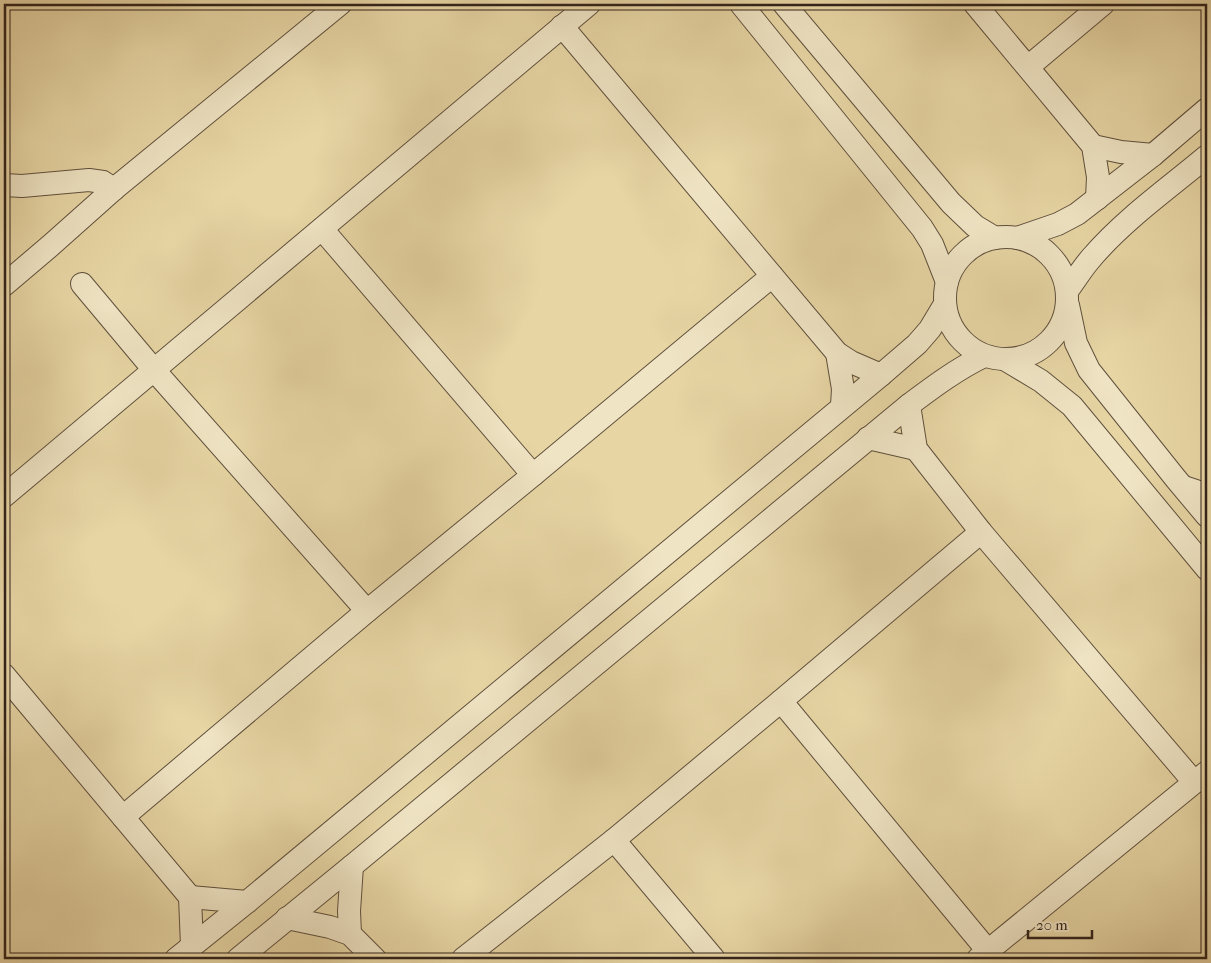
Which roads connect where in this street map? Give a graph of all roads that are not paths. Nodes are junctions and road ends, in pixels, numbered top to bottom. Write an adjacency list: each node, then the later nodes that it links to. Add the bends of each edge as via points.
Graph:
1 (340, 4): 14 (street)
2 (589, 4): 7 (street)
3 (741, 4): 20 (street, via 922,228)
4 (784, 4): 17 (street, via 951,203 975,226)
5 (975, 4): 8 (street)
6 (1103, 4): 8 (street)
7 (562, 26): 16 (street); 19 (street)
8 (1028, 66): 10 (street)
9 (1207, 109): 11 (street)
10 (1094, 146): 11 (street); 15 (street)
11 (1153, 154): 15 (street)
12 (1207, 156): 23 (street, via 1128,222 1092,257)
13 (4, 185): 14 (street, via 89,180 103,182)
14 (114, 189): 22 (street)
15 (1097, 199): 18 (street, via 1058,224)
16 (322, 229): 28 (street); 34 (street)
17 (995, 238): 18 (street); 20 (street, via 973,246 957,262)
18 (1017, 238): 23 (street, via 1036,244 1051,256 1062,272)
19 (772, 276): 25 (street); 34 (street)
20 (947, 282): 24 (street)
21 (82, 284): 28 (street)
22 (4, 285)
23 (1067, 297): 27 (street, via 1061,326 1048,344 1029,356); 35 (street, via 1076,343 1089,370)
24 (945, 304): 26 (street, via 951,326 965,344); 29 (street, via 917,344)
25 (837, 353): 29 (street); 31 (street, via 843,389)
26 (984, 356): 27 (street); 30 (street, via 946,377)
27 (1006, 360): 40 (street, via 1041,381 1072,406)
28 (154, 370): 37 (street); 41 (street)
29 (881, 375): 31 (street)
30 (909, 405): 32 (street); 33 (street)
31 (842, 406): 49 (street)
32 (868, 438): 33 (street); 47 (street)
33 (916, 449): 39 (street)
34 (533, 475): 41 (street)
35 (1176, 479): 36 (lane); 38 (street)
36 (1207, 489)
37 (4, 496)
38 (1207, 516)
39 (981, 532): 43 (street); 44 (street)
40 (1207, 569)
41 (367, 611): 45 (street)
42 (4, 675): 45 (street)
43 (781, 701): 46 (street); 53 (street)
44 (1201, 777): 53 (street)
45 (123, 817): 48 (street)
46 (614, 840): 56 (street); 57 (street)
47 (352, 866): 50 (street); 51 (street)
48 (190, 897): 49 (street); 52 (street)
49 (247, 902): 52 (street)
50 (287, 918): 51 (street); 54 (street)
51 (350, 934): 55 (street)
52 (184, 952)
53 (983, 955)
54 (238, 959)
55 (375, 959)
56 (463, 959)
57 (714, 959)

